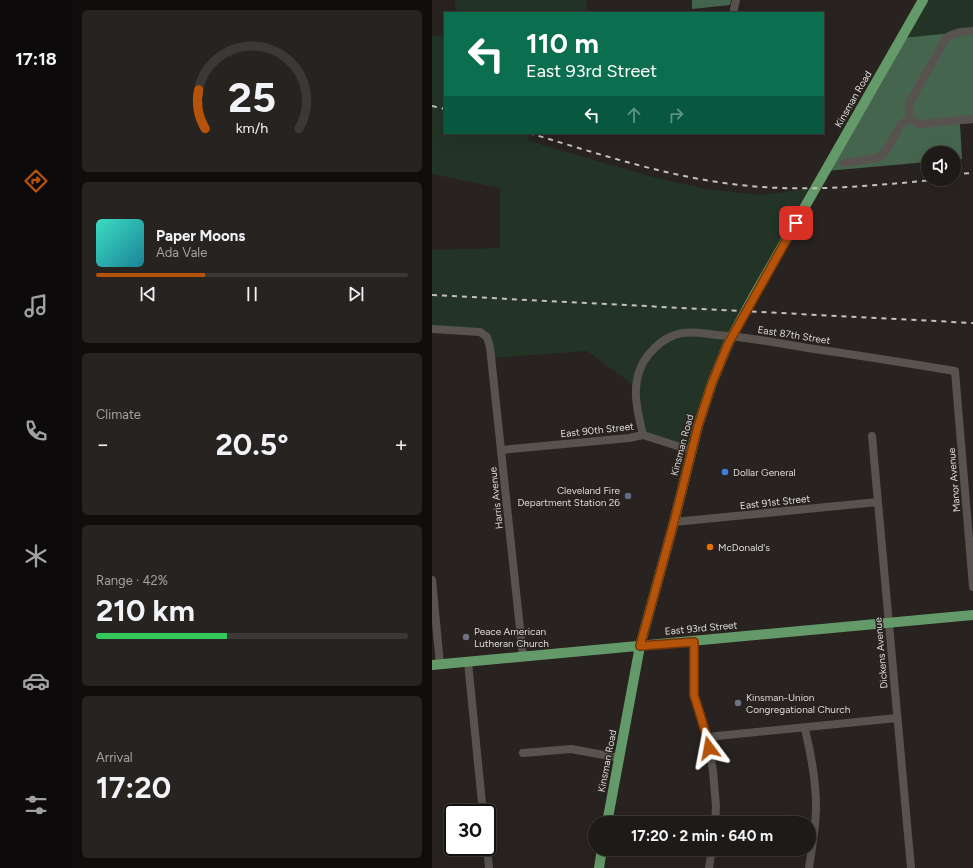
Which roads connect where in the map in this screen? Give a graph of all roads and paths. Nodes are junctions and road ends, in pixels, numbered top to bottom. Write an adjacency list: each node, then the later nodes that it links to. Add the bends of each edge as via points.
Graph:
1 (736, 0): 3 (street)
2 (924, 0): 13 (main road, Kinsman Road, via 728,344 712,383)
3 (734, 9)
4 (973, 31): 5 (street, via 956,33 946,38 909,104)
5 (910, 118): 6 (street, via 919,124); 7 (street, via 901,124 885,153 877,158)
6 (973, 119)
7 (844, 164)
8 (432, 329): 12 (street, Harris Avenue, via 480,332 487,337)
9 (955, 371): 10 (street, East 87th Street, via 738,336 682,333 660,342 644,360 638,372 635,398); 17 (street, Manor Avenue)
10 (643, 435): 12 (street, East 90th Street); 13 (street, East 90th Street)
11 (872, 436): 14 (street, Dickens Avenue)
12 (501, 450): 22 (street, Harris Avenue)
13 (693, 451): 15 (main road, Kinsman Road)
14 (878, 502): 15 (street, East 91st Street); 19 (street, Dickens Avenue)
15 (674, 522): 21 (main road, Kinsman Road)
16 (432, 580): 24 (street)
17 (973, 587)
18 (973, 615): 19 (main road, East 93rd Street)
19 (888, 622): 20 (main road, East 93rd Street); 25 (street, Dickens Avenue)
20 (694, 642): 21 (main road, East 93rd Street); 27 (street, via 694,695)
21 (640, 646): 22 (main road, East 93rd Street); 29 (main road, Kinsman Road)
22 (523, 657): 23 (main road, East 93rd Street)
23 (468, 662): 24 (main road, East 93rd Street); 30 (street)
24 (436, 665)
25 (897, 718): 26 (street); 40 (street, Dickens Avenue)
26 (805, 729): 27 (street); 39 (street, via 812,760 816,805)
27 (707, 737): 32 (street, via 713,771)
28 (523, 753): 29 (street, via 571,749)
29 (620, 758): 31 (main road, Kinsman Road)
30 (483, 804)
31 (609, 816)
32 (715, 816)
33 (488, 856): 36 (street)
34 (601, 856): 37 (main road)
35 (711, 856): 38 (street)
36 (489, 868)
37 (599, 868)
38 (709, 868)
39 (809, 868)
40 (911, 868)

